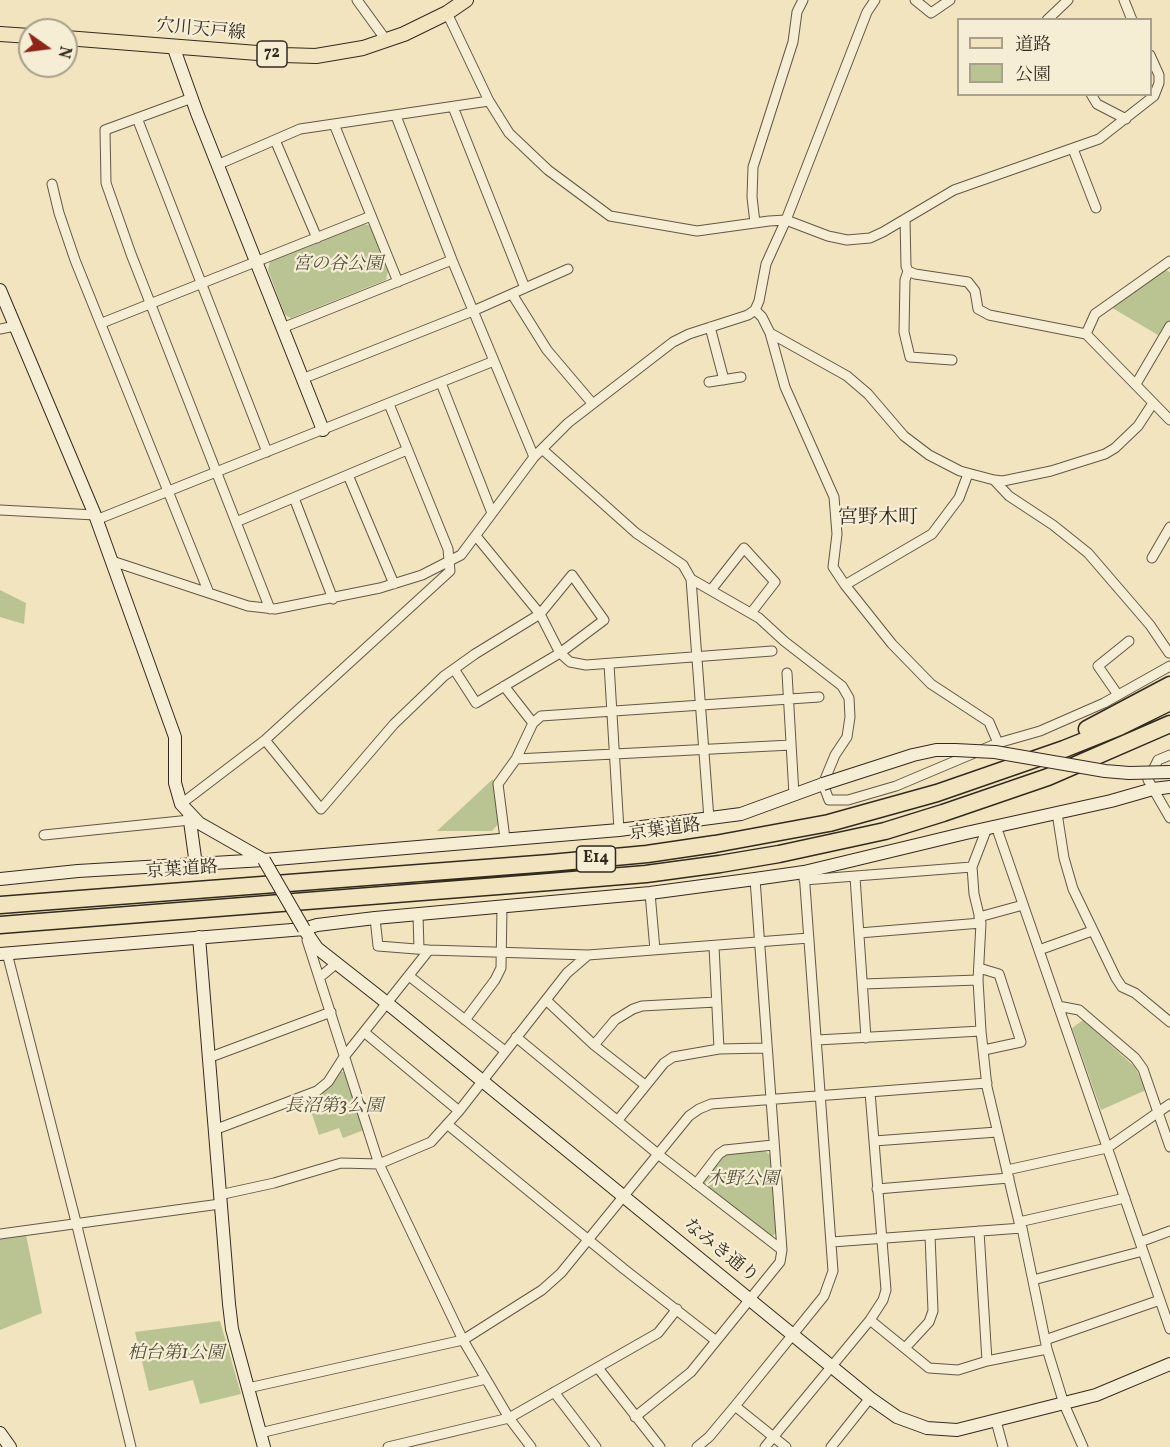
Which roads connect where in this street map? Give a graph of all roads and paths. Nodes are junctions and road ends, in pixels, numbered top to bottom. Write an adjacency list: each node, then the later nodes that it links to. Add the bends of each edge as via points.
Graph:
1 (466, 0): 9 (main road, 穴川天戸線 / 72)
2 (803, 0): 34 (street, via 753,167)
3 (875, 0): 33 (street)
4 (915, 0): 5 (street, via 931,13)
5 (950, 0)
6 (1068, 0): 10 (street)
7 (1124, 0): 11 (street)
8 (361, 2): 15 (street)
9 (447, 13): 15 (main road, 穴川天戸線 / 72); 20 (street)
10 (1049, 18)
11 (1131, 18)
12 (0, 34): 13 (main road)
13 (18, 35)
14 (78, 39): 16 (main road, 穴川天戸線 / 72)
15 (386, 40): 16 (main road, 穴川天戸線 / 72, via 316,56)
16 (173, 46): 19 (street)
17 (1152, 59): 24 (street, via 1159,75 1158,90)
18 (1092, 96): 24 (street, via 1097,104)
19 (192, 98): 23 (street); 28 (street)
20 (489, 101): 21 (street); 34 (street, via 509,133 548,170 610,216 697,231)
21 (453, 107): 22 (street); 43 (street)
22 (396, 116): 25 (street); 36 (street)
23 (137, 118): 42 (street); 46 (street, via 105,130 106,183)
24 (1126, 119): 27 (street, via 1099,139)
25 (334, 124): 26 (street, via 300,129); 31 (street)
26 (275, 140): 28 (street); 35 (street)
27 (1073, 149): 30 (street); 32 (street, via 954,190)
28 (217, 165): 38 (street)
29 (52, 184): 49 (street, via 69,242)
30 (1096, 208)
31 (371, 216): 35 (street); 41 (street)
32 (905, 219): 33 (street, via 870,238 847,240); 40 (street)
33 (786, 220): 34 (street); 47 (street, via 766,264)
34 (755, 223)
35 (317, 238): 38 (street)
36 (452, 260): 41 (street); 48 (street)
37 (1170, 261): 56 (street, via 1095,314)
38 (256, 262): 42 (street); 53 (street)
39 (568, 269): 43 (street)
40 (908, 271): 56 (street, via 968,282 975,291 978,309 989,315); 57 (street, via 904,332 910,357)
41 (398, 282): 53 (street)
42 (201, 284): 46 (street); 72 (street)
43 (525, 288): 45 (street)
44 (0, 290): 50 (street)
45 (512, 294): 48 (street); 65 (street, via 547,350)
46 (151, 304): 49 (street); 74 (street)
47 (755, 310): 52 (street); 55 (street)
48 (473, 311): 58 (street); 60 (street)
49 (102, 323): 78 (street)
50 (15, 326): 54 (street); 82 (street)
51 (1170, 326): 64 (street)
52 (710, 327): 61 (street); 65 (street, via 673,342)
53 (282, 328): 60 (street)
54 (0, 329)
55 (770, 333): 75 (street, via 847,376 904,436 929,455); 91 (street, via 785,387 834,497 837,534 833,567)
56 (1086, 333): 64 (street)
57 (952, 360)
58 (494, 362): 63 (street); 73 (street)
59 (741, 376): 61 (street)
60 (302, 379): 69 (street)
61 (724, 380): 62 (street)
62 (709, 382)
63 (441, 383): 67 (street); 81 (street)
64 (1136, 384): 66 (street)
65 (592, 403): 70 (street)
66 (1153, 403): 68 (street); 77 (street, via 1138,426 1105,454 1051,471)
67 (389, 404): 69 (street); 71 (street)
68 (1170, 420)
69 (323, 430): 72 (street)
70 (542, 449): 73 (street); 89 (street, via 636,533 683,565)
71 (407, 450): 76 (street); 88 (street, via 448,549)
72 (267, 452): 74 (street)
73 (534, 457): 81 (street)
74 (216, 472): 78 (street); 83 (street)
75 (968, 474): 77 (street); 91 (street, via 960,498 932,534)
76 (348, 475): 79 (street); 90 (street)
77 (994, 480): 101 (street, via 1008,496 1088,553 1157,633)
78 (167, 492): 82 (street); 93 (street)
79 (294, 498): 83 (street); 94 (street)
80 (0, 510): 82 (street)
81 (492, 513): 85 (street)
82 (96, 518): 87 (street)
83 (236, 522): 95 (street)
84 (1170, 527): 86 (street)
85 (476, 536): 88 (street); 97 (street)
86 (1152, 558)
87 (112, 561): 93 (street); 130 (street, via 175,737 175,783)
88 (450, 563): 90 (street); 117 (street, via 450,571 428,593)
89 (691, 579): 92 (street); 102 (street)
90 (394, 584): 94 (street)
91 (845, 585): 118 (street, via 892,644 931,684 989,722)
92 (711, 590): 96 (street); 96 (street, via 744,548 775,582)
93 (209, 594): 95 (street)
94 (333, 598): 95 (street)
95 (270, 609)
96 (751, 613): 126 (street, via 842,686 849,698 847,737)
97 (540, 614): 100 (street); 100 (street, via 572,575 604,620); 105 (street)
98 (1129, 641): 109 (street, via 1098,666)
99 (772, 651): 102 (street)
100 (560, 653): 103 (street, via 570,662); 108 (street)
101 (1169, 653)
102 (697, 658): 103 (street); 113 (street)
103 (609, 664): 114 (street)
104 (1170, 666): 109 (street)
105 (454, 669): 108 (street, via 476,703); 117 (street, via 394,724 321,809)
106 (787, 673): 111 (street)
107 (1170, 684): 125 (highway)
108 (504, 687): 115 (street)
109 (1118, 695): 118 (street, via 1040,731)
110 (819, 698): 111 (street)
111 (789, 699): 113 (street); 119 (street)
112 (1170, 702): 125 (highway, 京葉道路 / E14, via 1119,727)
113 (700, 705): 114 (street); 120 (street)
114 (611, 711): 115 (street, via 541,716); 121 (street)
115 (533, 723): 123 (street)
116 (1170, 724): 152 (highway, E14, via 1070,768 943,813 853,838 720,864 549,882)
117 (265, 740): 130 (street)
118 (998, 743): 126 (street, via 896,786 848,800 829,800)
119 (791, 745): 120 (street); 129 (street)
120 (704, 750): 121 (street); 133 (street)
121 (614, 754): 123 (street); 135 (street)
122 (1170, 755): 128 (street, via 1158,760 1148,780)
123 (516, 759): 137 (street, via 498,784)
124 (1170, 772): 126 (street, bridge, via 1129,773 995,752 936,750)
125 (992, 775): 146 (highway, 京葉道路 / E14, via 828,823 648,854)
126 (823, 784): 129 (street)
127 (1170, 787): 128 (street)
128 (1152, 789): 131 (street); 132 (street)
129 (794, 795): 133 (street, via 741,814)
130 (187, 813): 136 (street); 138 (street); 139 (street)
131 (1057, 813): 134 (street); 154 (street, via 1072,889)
132 (1170, 818)
133 (709, 819): 135 (street)
134 (992, 827): 140 (street); 141 (street); 147 (street)
135 (619, 830): 137 (street)
136 (44, 835)
137 (505, 839): 138 (street)
138 (264, 860): 139 (street); 153 (street, なみき通り, bridge)
139 (196, 865): 143 (street)
140 (972, 867): 142 (street); 151 (street)
141 (804, 876): 142 (street); 144 (street); 157 (street)
142 (855, 877): 155 (street)
143 (0, 879)
144 (754, 879): 145 (street); 158 (street)
145 (650, 893): 148 (street); 161 (street)
146 (0, 905)
147 (1023, 905): 151 (street); 162 (street)
148 (502, 907): 149 (street); 163 (street)
149 (418, 915): 150 (street); 160 (street)
150 (375, 918): 153 (street); 160 (street, via 378,946)
151 (980, 920): 155 (street); 167 (street)
152 (0, 926)
153 (304, 929): 156 (street); 166 (street, なみき通り, via 317,948); 169 (street)
154 (1092, 931): 162 (street); 178 (street, via 1122,987)
155 (859, 933): 171 (street)
156 (199, 937): 164 (street); 190 (street)
157 (809, 938): 158 (street); 183 (street)
158 (759, 942): 159 (street); 185 (street)
159 (714, 946): 161 (street); 173 (street)
160 (424, 949): 163 (street); 168 (street)
161 (655, 950): 165 (street)
162 (1039, 950): 175 (street)
163 (502, 952): 165 (street); 177 (street, via 499,974)
164 (3, 953): 216 (street)
165 (588, 955): 172 (street, via 567,972)
166 (337, 963): 169 (street); 174 (street, なみき通り)
167 (979, 968): 170 (street); 187 (street, via 999,974 1021,1042)
168 (409, 976): 174 (street); 177 (street)
169 (320, 977): 176 (street)
170 (978, 980): 171 (street); 179 (street)
171 (863, 984): 182 (street)
172 (546, 1000): 181 (street); 184 (street)
173 (716, 1002): 184 (street, via 633,1009 615,1020); 186 (street)
174 (387, 1003): 180 (street); 191 (street, なみき通り)
175 (1058, 1006): 199 (street, via 1078,1010 1135,1058 1143,1069); 207 (street)
176 (331, 1012): 189 (street); 190 (street)
177 (465, 1020): 188 (street)
178 (1170, 1022)
179 (981, 1031): 182 (street); 187 (street)
180 (364, 1032): 189 (street); 198 (street)
181 (516, 1037): 188 (street); 200 (street)
182 (867, 1038): 183 (street)
183 (817, 1040): 195 (street)
184 (594, 1045): 193 (street)
185 (766, 1048): 186 (street); 196 (street)
186 (719, 1049): 193 (street, via 673,1057)
187 (984, 1050): 192 (street)
188 (505, 1051): 191 (street)
189 (344, 1057): 202 (street, via 328,1082 317,1091); 209 (street)
190 (208, 1058): 202 (street)
191 (481, 1081): 198 (street); 213 (street, なみき通り)
192 (987, 1083): 194 (street); 203 (street)
193 (645, 1085): 200 (street)
194 (870, 1092): 195 (street); 204 (street)
195 (821, 1096): 196 (street); 224 (street)
196 (770, 1100): 205 (street); 208 (street, via 711,1104 699,1109)
197 (1170, 1104): 199 (street)
198 (459, 1111): 201 (street)
199 (1158, 1112): 206 (street); 207 (street)
200 (618, 1120): 208 (street)
201 (447, 1124): 209 (street, via 431,1142); 222 (street)
202 (214, 1130): 215 (street)
203 (997, 1132): 204 (street); 210 (street)
204 (874, 1141): 212 (street)
205 (773, 1145): 211 (street, via 725,1150); 226 (street)
206 (1170, 1147)
207 (1107, 1148): 210 (street); 214 (street)
208 (658, 1155): 211 (street); 213 (street)
209 (379, 1164): 215 (street, via 341,1163); 234 (street)
210 (1008, 1174): 212 (street); 217 (street)
211 (696, 1184): 226 (street)
212 (878, 1189): 223 (street)
213 (623, 1196): 222 (street); 228 (street, なみき通り)
214 (1125, 1198): 217 (street); 225 (street)
215 (219, 1199): 216 (street); 243 (street, via 232,1329)
216 (76, 1222): 220 (street); 256 (street)
217 (1020, 1225): 218 (street); 227 (street)
218 (979, 1231): 221 (street); 238 (street)
219 (1170, 1231): 225 (street)
220 (0, 1233)
221 (930, 1235): 223 (street); 237 (street, via 933,1311)
222 (588, 1239): 230 (street); 234 (street, via 542,1290)
223 (881, 1239): 224 (street); 231 (street, via 886,1290)
224 (832, 1242): 233 (street, via 829,1286)
225 (1141, 1246): 227 (street); 229 (street)
226 (782, 1250): 228 (street, via 780,1262)
227 (1033, 1280): 236 (street)
228 (750, 1300): 233 (street, なみき通り); 235 (street)
229 (1160, 1300): 232 (street); 236 (street)
230 (677, 1309): 235 (street); 241 (street, via 658,1333)
231 (870, 1320): 237 (street); 240 (street)
232 (1170, 1329)
233 (792, 1334): 240 (street, なみき通り); 247 (street)
234 (463, 1340): 242 (street); 243 (street)
235 (715, 1340): 248 (street, via 691,1372)
236 (1046, 1344): 238 (street); 246 (street)
237 (905, 1348): 238 (street, via 930,1368 958,1370)
238 (987, 1360)
239 (1170, 1364): 246 (street, なみき通り)
240 (831, 1366): 245 (street, なみき通り); 253 (street)
241 (598, 1368): 244 (street); 248 (street)
242 (486, 1379): 249 (street); 251 (street)
243 (248, 1388): 251 (street)
244 (554, 1392): 249 (street); 260 (street)
245 (870, 1398): 250 (street, なみき通り, via 897,1417 927,1428 957,1430); 254 (street)
246 (1064, 1404): 250 (street, なみき通り); 266 (street)
247 (735, 1406): 253 (street); 262 (street)
248 (635, 1417): 261 (street)
249 (509, 1418): 258 (street); 259 (street)
250 (996, 1421): 265 (street)
251 (260, 1432): 257 (street)
252 (0, 1433): 255 (street)
253 (773, 1437): 263 (street); 264 (street)
254 (836, 1446)
255 (10, 1447)
256 (130, 1447)
257 (264, 1447)
258 (388, 1447)
259 (531, 1447)
260 (596, 1447)
261 (660, 1447)
262 (697, 1447)
263 (765, 1447)
264 (786, 1447)
265 (1003, 1447)
266 (1083, 1447)

